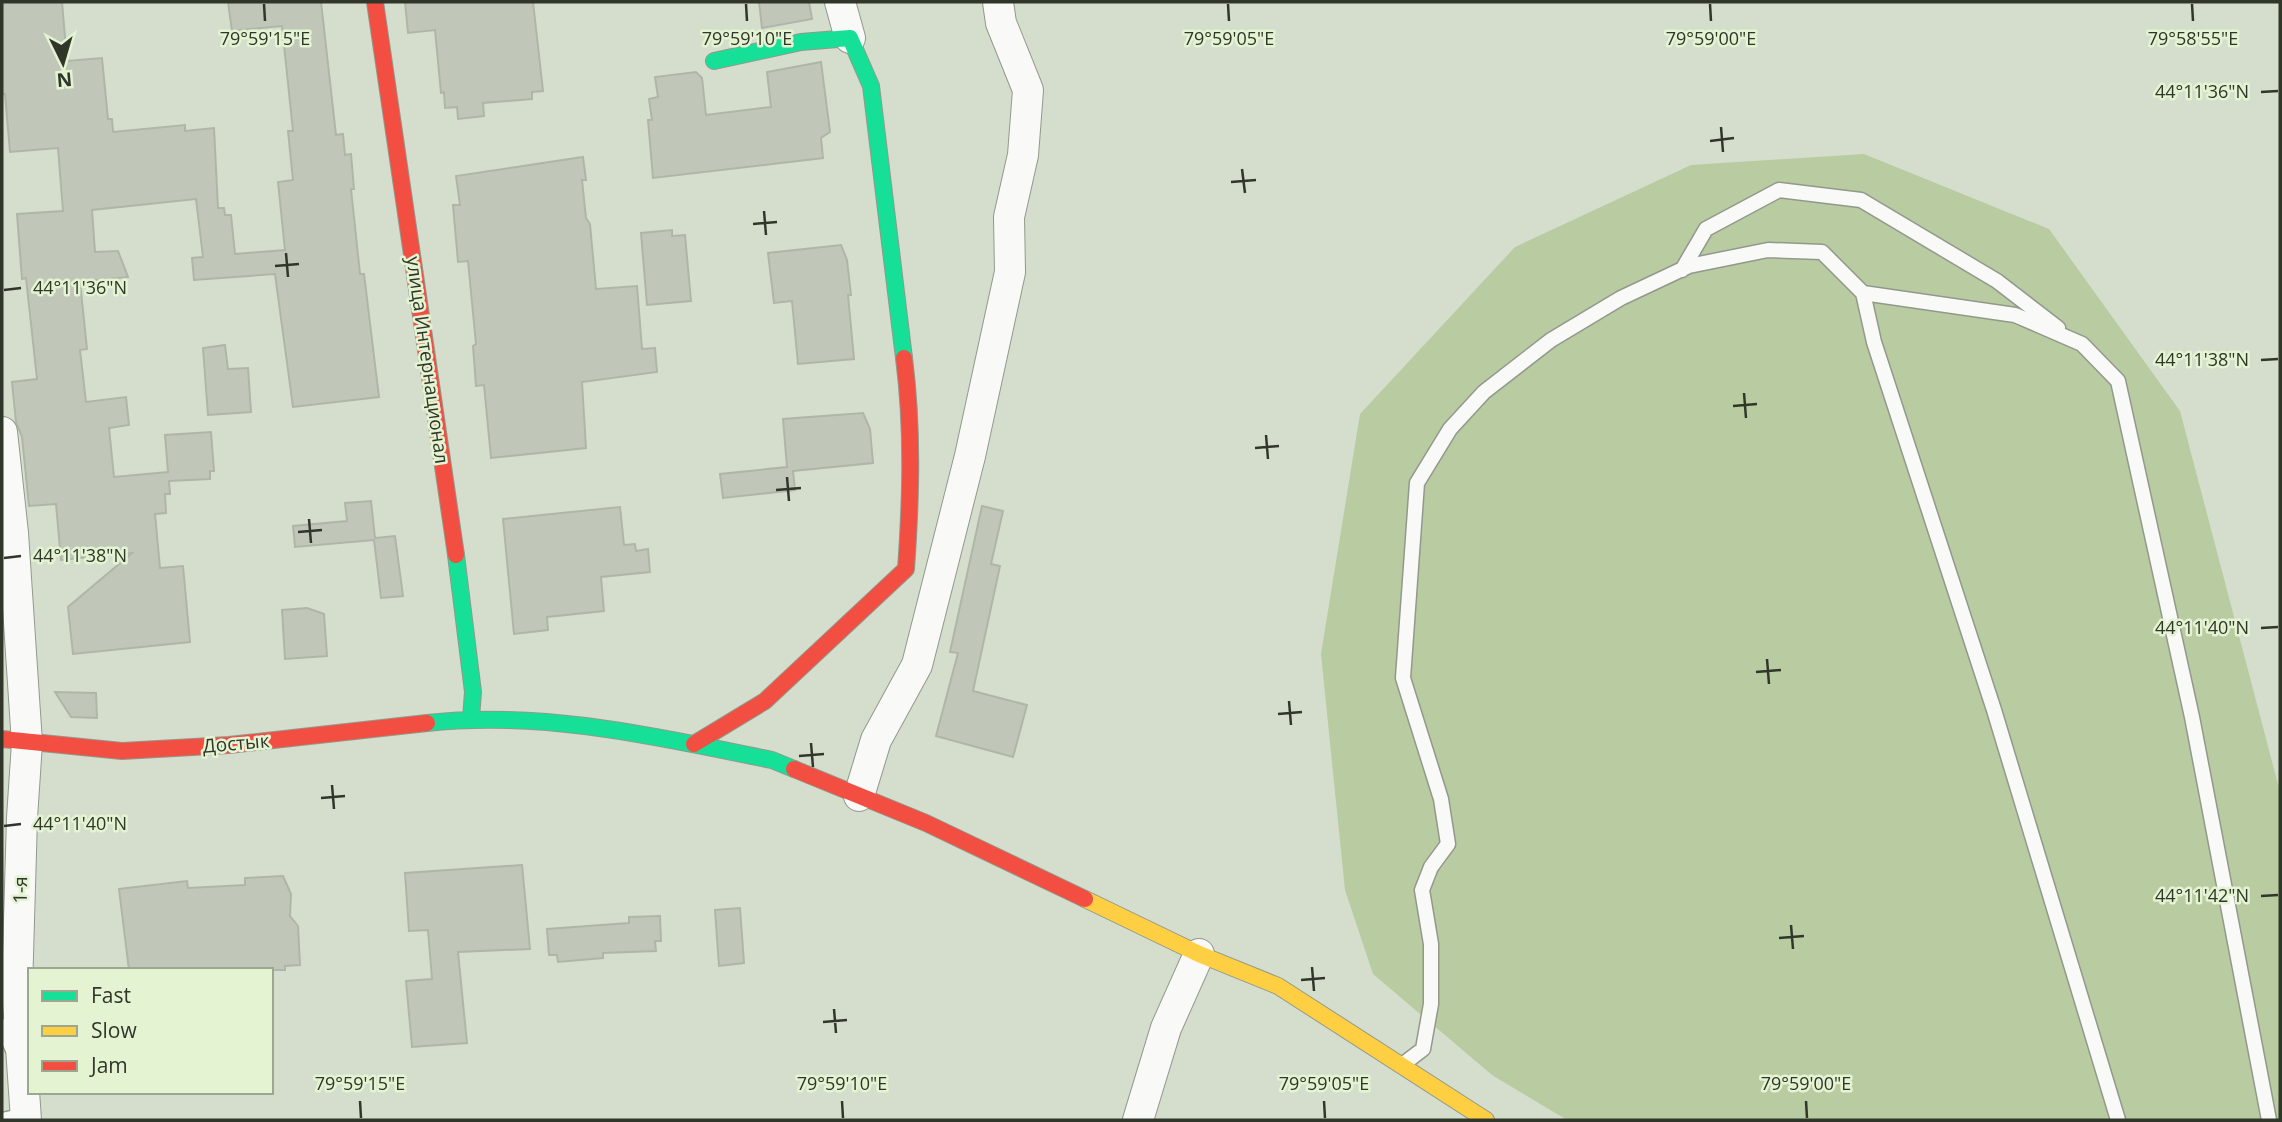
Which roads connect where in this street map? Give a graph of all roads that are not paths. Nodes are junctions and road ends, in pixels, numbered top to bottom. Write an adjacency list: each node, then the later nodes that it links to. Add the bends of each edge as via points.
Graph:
1 (375, 2): 10 (street, улица Интернационал, via 462,598 473,692)
2 (840, 2): 4 (street)
3 (998, 2): 13 (street, via 1001,23 1028,90 1023,155 1009,217 1010,272 917,665 876,740)
4 (850, 38): 5 (street, via 801,42); 12 (street, via 871,86 909,399 911,502 906,569 765,701)
5 (714, 61)
6 (1682, 270): 7 (lane, via 1768,250 1822,252); 8 (lane, via 1706,229 1779,190 1861,200 1997,281); 16 (lane, via 1621,298 1551,340 1484,392 1450,429 1417,483 1403,678 1441,799 1448,844 1422,890 1431,944 1431,1004 1423,1049)
7 (1863, 293): 8 (lane, via 2015,315); 21 (lane, via 1874,342 2002,735)
8 (2076, 341): 22 (lane, via 2118,381 2192,717)
9 (2, 432): 11 (street, 1-я, via 13,533)
10 (471, 718): 11 (street, Достык, via 135,751); 12 (street, Достык, via 621,729)
11 (15, 741): 17 (street, 1-я, via 22,818 17,989)
12 (694, 744): 13 (street, Достык, via 772,760)
13 (859, 796): 14 (street, Достык, via 926,823)
14 (1199, 954): 16 (street, Достык, via 1278,986); 19 (street, via 1166,1028)
15 (2, 1026): 17 (lane)
16 (1401, 1066): 20 (street, Достык)
17 (23, 1070): 18 (street, 1-я)
18 (14, 1116)
19 (1138, 1120)
20 (1486, 1120)
21 (2118, 1120)
22 (2269, 1120)

